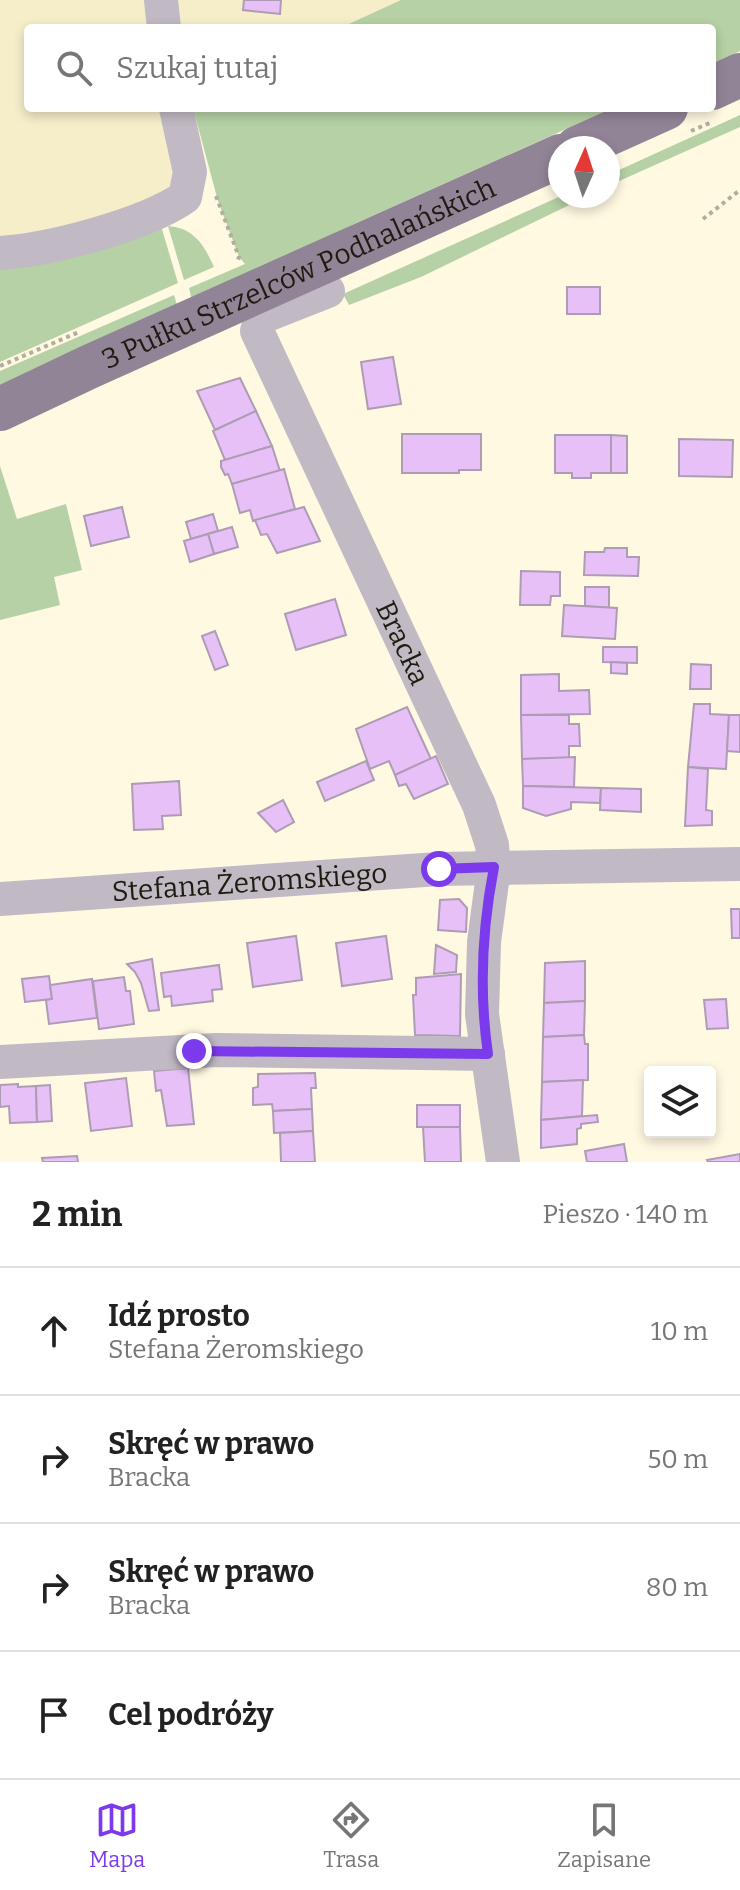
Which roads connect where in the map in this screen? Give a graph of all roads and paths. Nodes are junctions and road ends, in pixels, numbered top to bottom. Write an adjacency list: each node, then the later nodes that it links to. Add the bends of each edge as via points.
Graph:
1 (161, 0): 2 (street)
2 (164, 24)
3 (740, 75): 4 (main road)
4 (716, 86)
5 (177, 112): 12 (street, via 190,172 185,197 160,212 78,239)
6 (657, 112): 7 (main road)
7 (604, 136)
8 (548, 161): 17 (main road, 3 Pułku Strzelców Podhalańskich)
9 (214, 187): 13 (path, via 239,257)
10 (740, 190): 11 (path)
11 (703, 219)
12 (0, 253)
13 (236, 264)
14 (328, 291): 21 (street, Bracka, via 262,317 257,331 479,805)
15 (84, 329): 16 (path)
16 (0, 366)
17 (39, 392): 18 (main road, 3 Pułku Strzelców Podhalańskich); 19 (main road, 3 Pułku Strzelców Podhalańskich)
18 (0, 409)
19 (0, 429)
20 (740, 864): 21 (street, Stefana Żeromskiego)
21 (494, 867): 22 (street, Stefana Żeromskiego); 23 (street, Bracka, via 482,997)
22 (0, 899)
23 (488, 1054): 24 (street, via 216,1050); 25 (street, Bracka)
24 (0, 1062)
25 (503, 1162)

